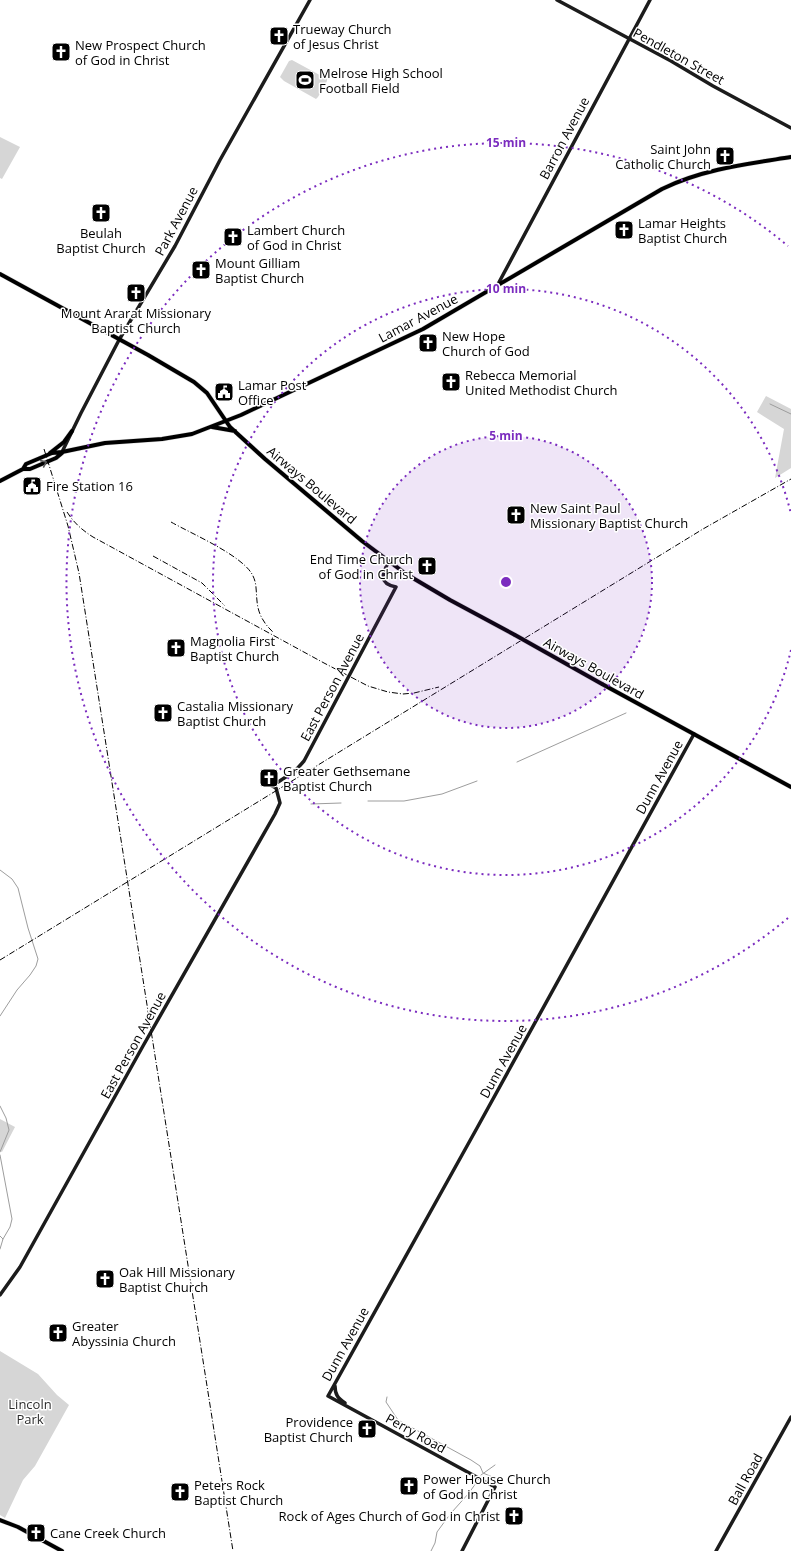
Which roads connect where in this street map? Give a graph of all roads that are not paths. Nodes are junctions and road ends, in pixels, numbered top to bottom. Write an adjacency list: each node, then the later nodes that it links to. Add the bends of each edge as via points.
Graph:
1 (310, 0): 9 (main road, Park Avenue, via 175,246)
2 (557, 0): 4 (main road, Pendleton Street)
3 (650, 0): 4 (main road, Barron Avenue)
4 (629, 39): 5 (main road, Pendleton Street); 8 (main road, Barron Avenue)
5 (791, 128)
6 (791, 157): 8 (main road, Lamar Avenue, via 726,167 673,183)
7 (0, 274): 9 (main road)
8 (497, 286): 10 (main road, Lamar Avenue, via 410,335)
9 (119, 340): 11 (main road, Airways Boulevard, via 194,382 207,393); 14 (main road, Park Avenue)
10 (232, 418): 11 (main road, Lamar Avenue); 13 (main road)
11 (225, 421): 12 (main road, Lamar Avenue); 13 (main road, Airways Boulevard)
12 (212, 427): 13 (main road); 15 (main road, Lamar Avenue, via 164,439 105,442)
13 (234, 430): 19 (main road, Airways Boulevard)
14 (72, 431): 15 (main road, Park Avenue); 16 (main road, via 64,442)
15 (62, 452): 16 (main road, Lamar Avenue); 17 (main road, Lamar Avenue, one-way to 15, via 30,469 49,461)
16 (47, 455): 17 (main road, Lamar Avenue, via 26,464)
17 (23, 469): 18 (main road, Lamar Avenue)
18 (0, 481)
19 (389, 562): 20 (main road, Airways Boulevard, bridge, via 444,596); 22 (main road, East Person Avenue, via 383,578 386,583 396,587 304,761 291,774 272,786 276,788 280,803 20,1267)
20 (694, 734): 21 (main road, Airways Boulevard); 23 (main road, Dunn Avenue)
21 (791, 787)
22 (0, 1295)
23 (335, 1382): 24 (main road, Dunn Avenue); 25 (main road, via 338,1398)
24 (328, 1396): 25 (main road, Perry Road)
25 (351, 1408): 29 (main road, Perry Road, via 495,1487)
26 (791, 1417): 30 (main road, Ball Road)
27 (0, 1520): 28 (main road)
28 (62, 1551)
29 (462, 1551)
30 (716, 1551)

